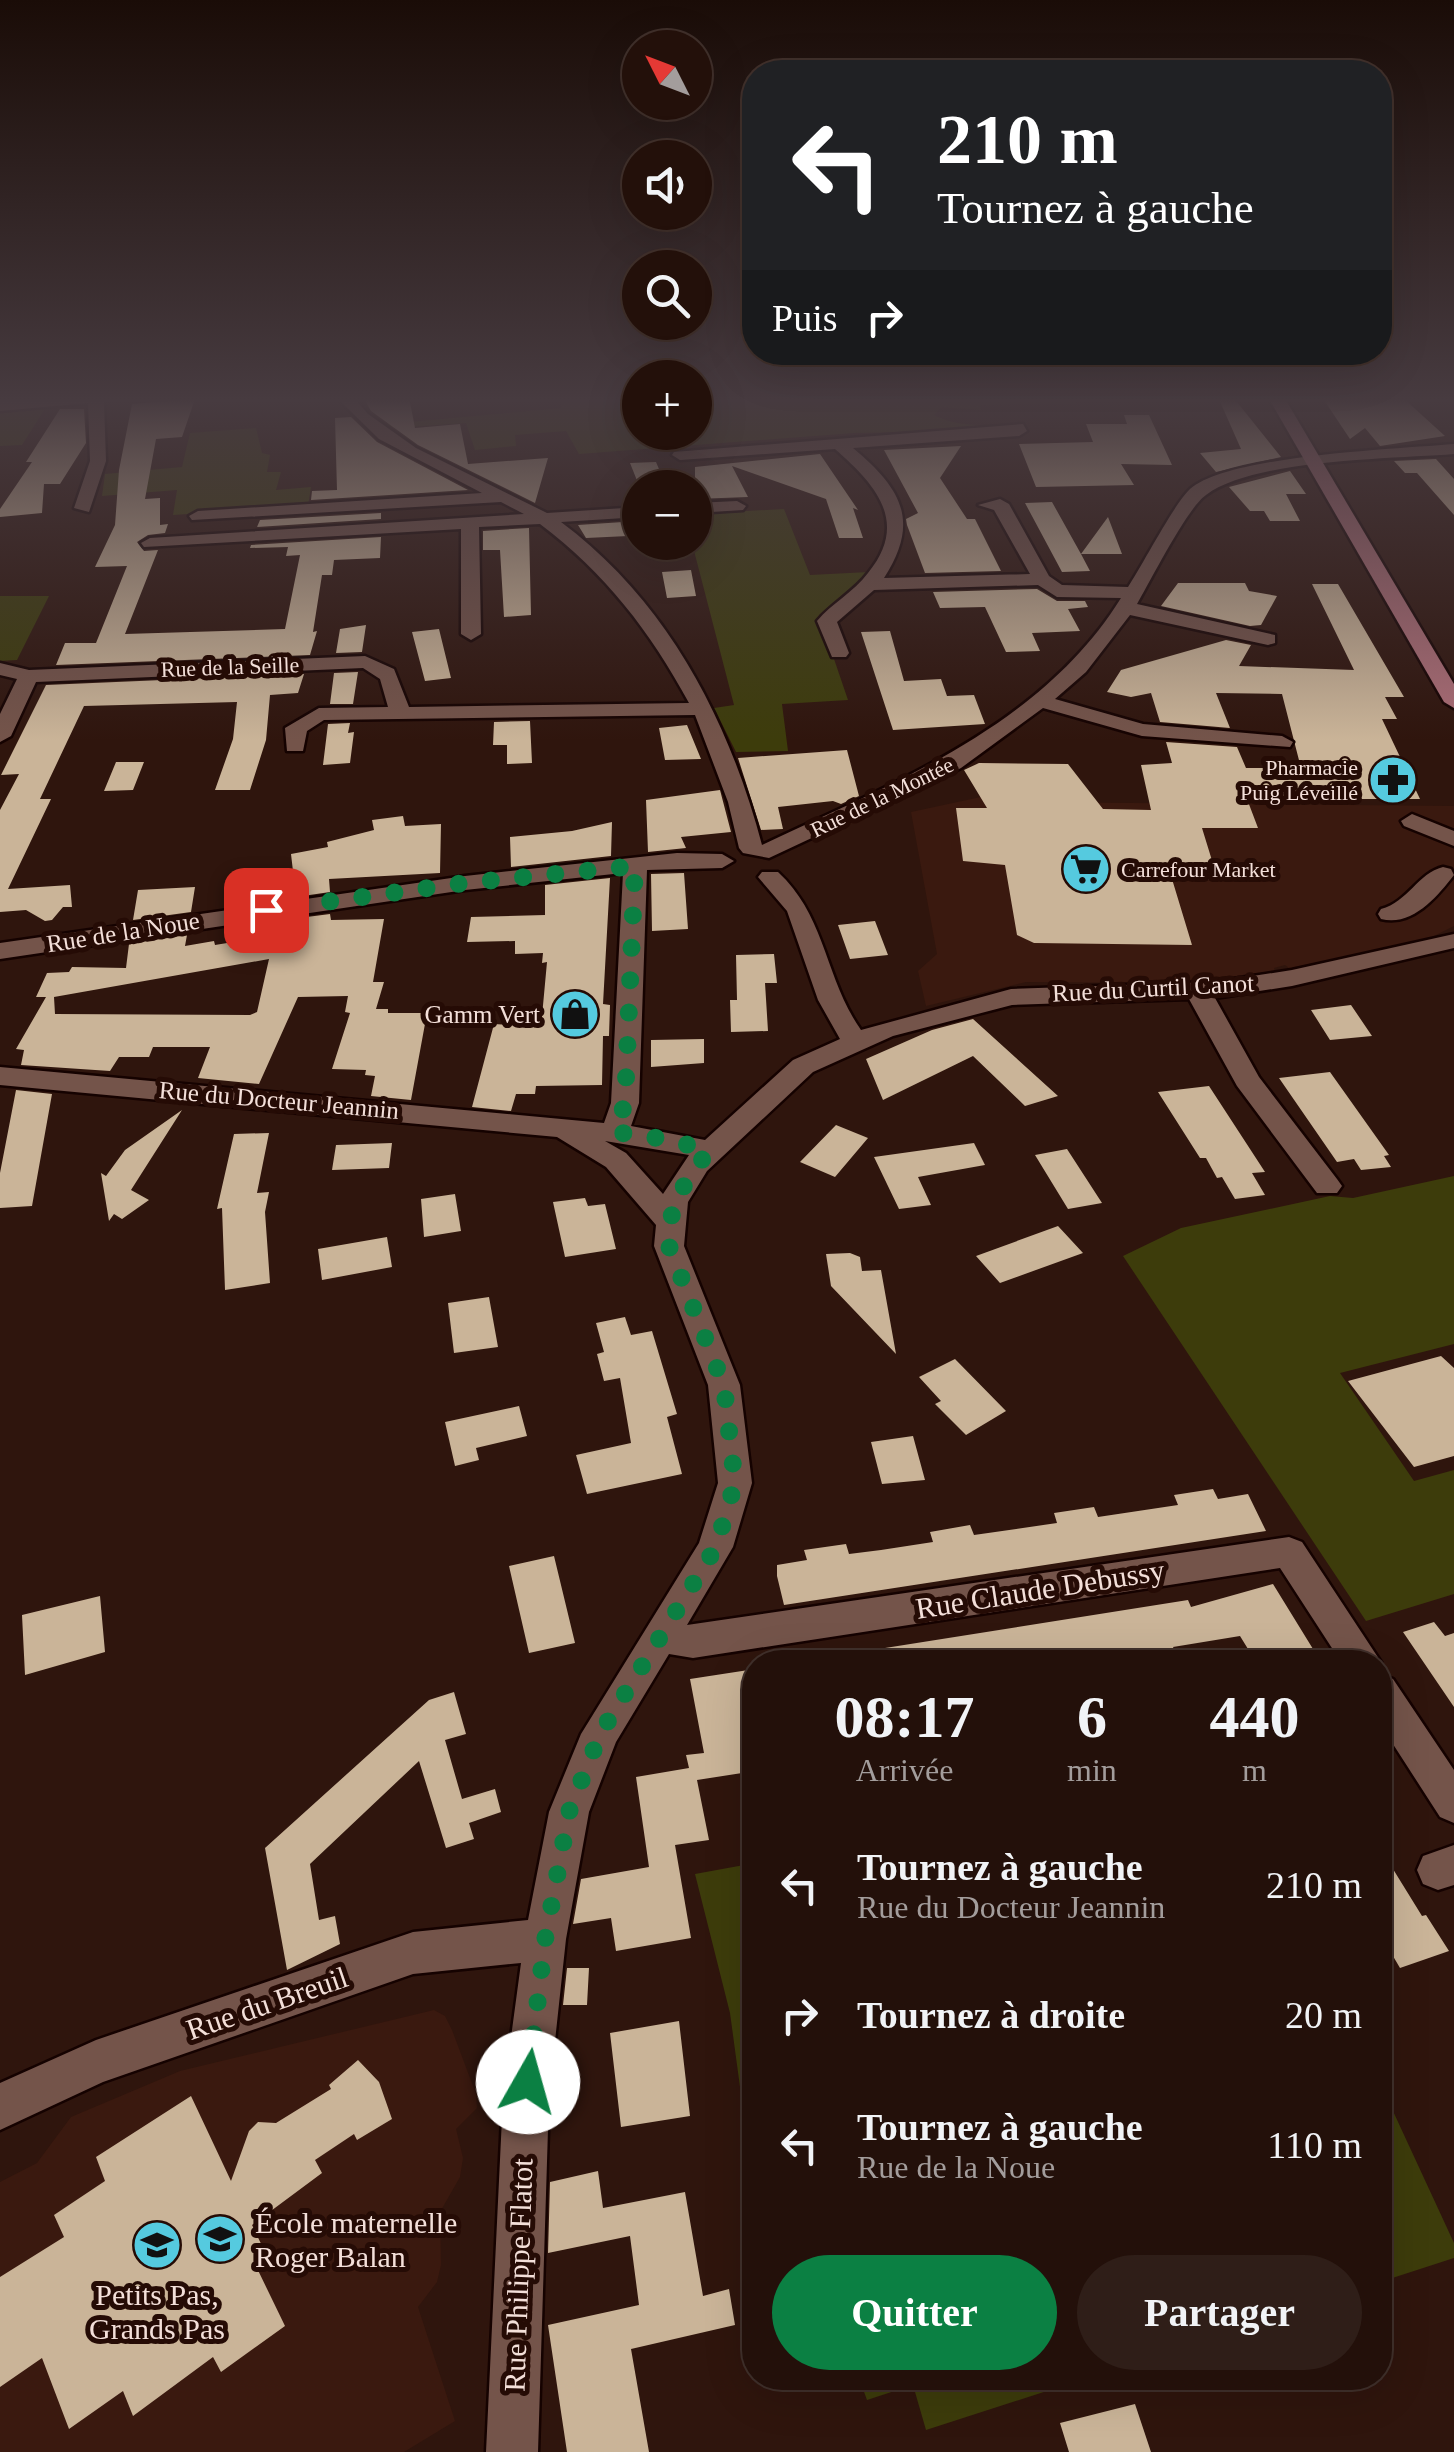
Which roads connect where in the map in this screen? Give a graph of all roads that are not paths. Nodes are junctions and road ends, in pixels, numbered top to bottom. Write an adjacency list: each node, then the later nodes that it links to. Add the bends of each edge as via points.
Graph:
1 (267, 511): 8 (street)
2 (531, 511): 9 (street)
3 (896, 511): 12 (street)
4 (1004, 511): 13 (street)
5 (1185, 511): 15 (street, Rue de la Montée)
6 (1343, 511): 22 (main road)
7 (622, 513): 9 (street)
8 (198, 516)
9 (546, 519): 10 (street); 23 (street, via 627,592 663,638)
10 (470, 524): 11 (street); 16 (street)
11 (150, 542)
12 (886, 566): 13 (street); 14 (street)
13 (1037, 570): 14 (street); 15 (street, via 1057,591)
14 (870, 584): 18 (street, via 828,621)
15 (1130, 601): 17 (street); 21 (street, Rue de la Montée, via 1079,668)
16 (471, 634)
17 (1268, 639)
18 (839, 653)
19 (0, 669): 20 (street, Rue de la Seille)
20 (30, 676): 24 (street, Rue de la Seille, via 365,662 390,675); 25 (street)
21 (1040, 701): 26 (street, via 1142,730); 31 (street, Rue de la Montée, via 953,763)
22 (1454, 702)
23 (700, 709): 24 (street); 31 (street, via 722,754)
24 (398, 710): 27 (street, via 320,714 296,728)
25 (0, 736)
26 (1282, 742)
27 (295, 746)
28 (1412, 821): 29 (street)
29 (1454, 839)
30 (635, 866): 31 (street, Rue de la Noue, via 677,860); 35 (street, Rue de la Noue, via 339,899); 40 (street, via 625,1103)
31 (749, 866): 37 (street, via 788,890)
32 (1443, 874): 33 (street, via 1406,910)
33 (1390, 914)
34 (1454, 941): 36 (street, Rue du Curtil Canot, via 1292,978)
35 (0, 952)
36 (1198, 990): 37 (street, Rue du Curtil Canot, via 1011,997); 42 (street, via 1247,1080)
37 (854, 1040): 41 (street, via 803,1066)
38 (0, 1076): 39 (street, Rue du Docteur Jeannin)
39 (558, 1129): 40 (street, Rue du Docteur Jeannin); 43 (street, Rue du Docteur Jeannin, via 616,1160)
40 (615, 1132): 41 (street, Rue du Docteur Jeannin)
41 (708, 1151): 43 (street, via 673,1202)
42 (1327, 1186)
43 (671, 1223): 44 (street, Rue Philippe Flatot, via 669,1246 724,1386 735,1483 716,1547)
44 (660, 1636): 45 (street, Rue Claude Debussy, via 693,1642 1289,1552); 48 (street, Rue Philippe Flatot, via 600,1734 569,1812)
45 (1354, 1650)
46 (1392, 1708): 47 (street)
47 (1454, 1804)
48 (545, 1940): 49 (street, Rue du Breuil, via 413,1954 96,2062); 50 (street, Rue Philippe Flatot, via 526,2097)
49 (0, 2107)
50 (512, 2452)

